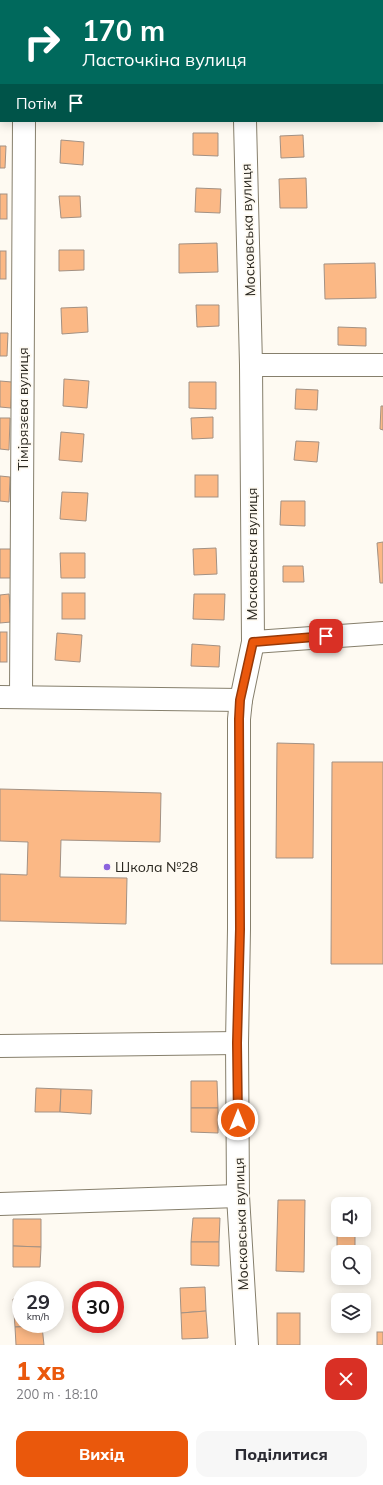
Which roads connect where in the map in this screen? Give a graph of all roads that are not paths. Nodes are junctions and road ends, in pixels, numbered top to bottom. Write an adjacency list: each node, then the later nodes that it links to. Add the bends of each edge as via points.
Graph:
1 (24, 122): 7 (street, Тімірязєва вулиця)
2 (245, 122): 3 (street, Московська вулиця)
3 (251, 365): 4 (street); 6 (street, Московська вулиця)
4 (383, 365)
5 (383, 633): 6 (street)
6 (253, 642): 8 (street, Московська вулиця)
7 (10, 697): 8 (street)
8 (240, 700): 9 (street, Московська вулиця, via 240,929)
9 (237, 1043): 10 (street); 11 (street, Московська вулиця)
10 (0, 1046)
11 (238, 1196): 12 (street); 13 (street, Московська вулиця)
12 (0, 1204)
13 (247, 1345)

